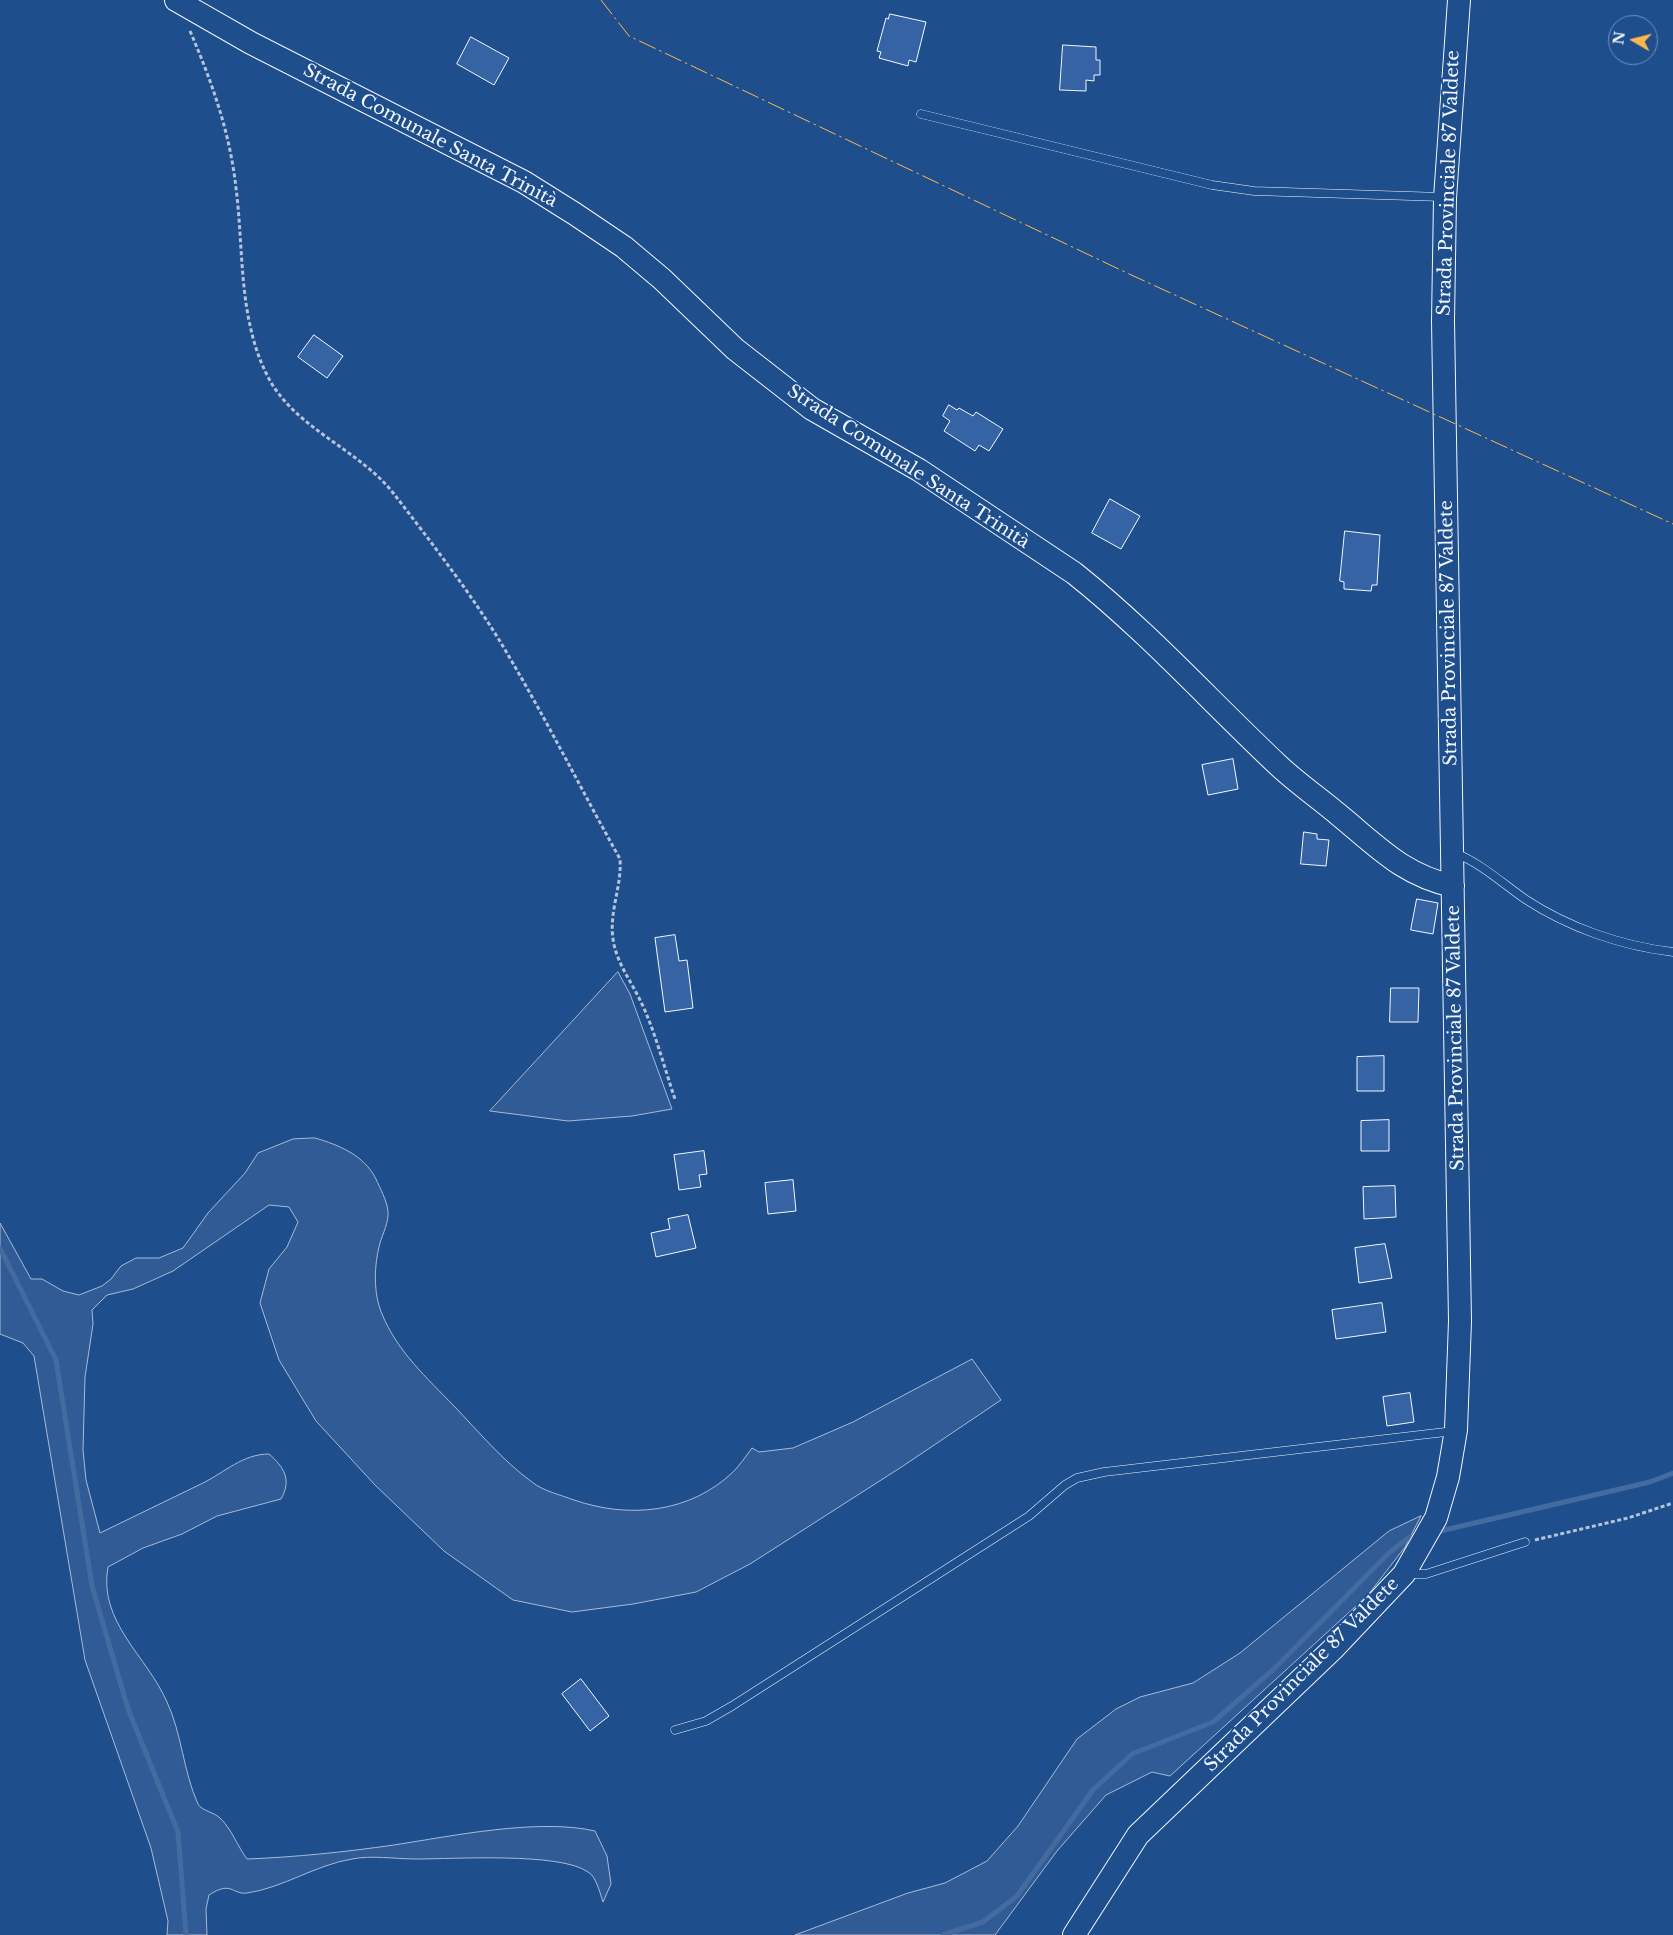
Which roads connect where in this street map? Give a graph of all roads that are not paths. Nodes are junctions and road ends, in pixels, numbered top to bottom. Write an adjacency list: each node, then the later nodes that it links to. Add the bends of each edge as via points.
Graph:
1 (176, 0): 6 (main road, Strada Comunale Santa Trinità, via 251,43 524,182 624,247 735,349 812,409 919,470 1080,578 1279,766 1404,869 1430,881)
2 (1458, 0): 4 (main road, Strada Provinciale 87 Valdete)
3 (921, 114): 4 (lane, via 1212,185 1254,191)
4 (1445, 198): 5 (main road, Strada Provinciale 87 Valdete, via 1443,321)
5 (1453, 852): 6 (main road, Strada Provinciale 87 Valdete); 7 (lane, via 1473,860 1526,900 1571,923 1613,940)
6 (1453, 886): 8 (main road, Strada Provinciale 87 Valdete, via 1460,1321)
7 (1673, 952)
8 (1456, 1430): 10 (main road, Strada Provinciale 87 Valdete, via 1448,1477 1434,1522); 11 (lane, via 1104,1472 1077,1478 1064,1485 1029,1516 732,1706 706,1720)
9 (1525, 1542): 10 (lane, via 1426,1574)
10 (1404, 1574): 12 (main road, Strada Provinciale 87 Valdete, via 1334,1648 1138,1835)
11 (675, 1730)
12 (1074, 1935)

